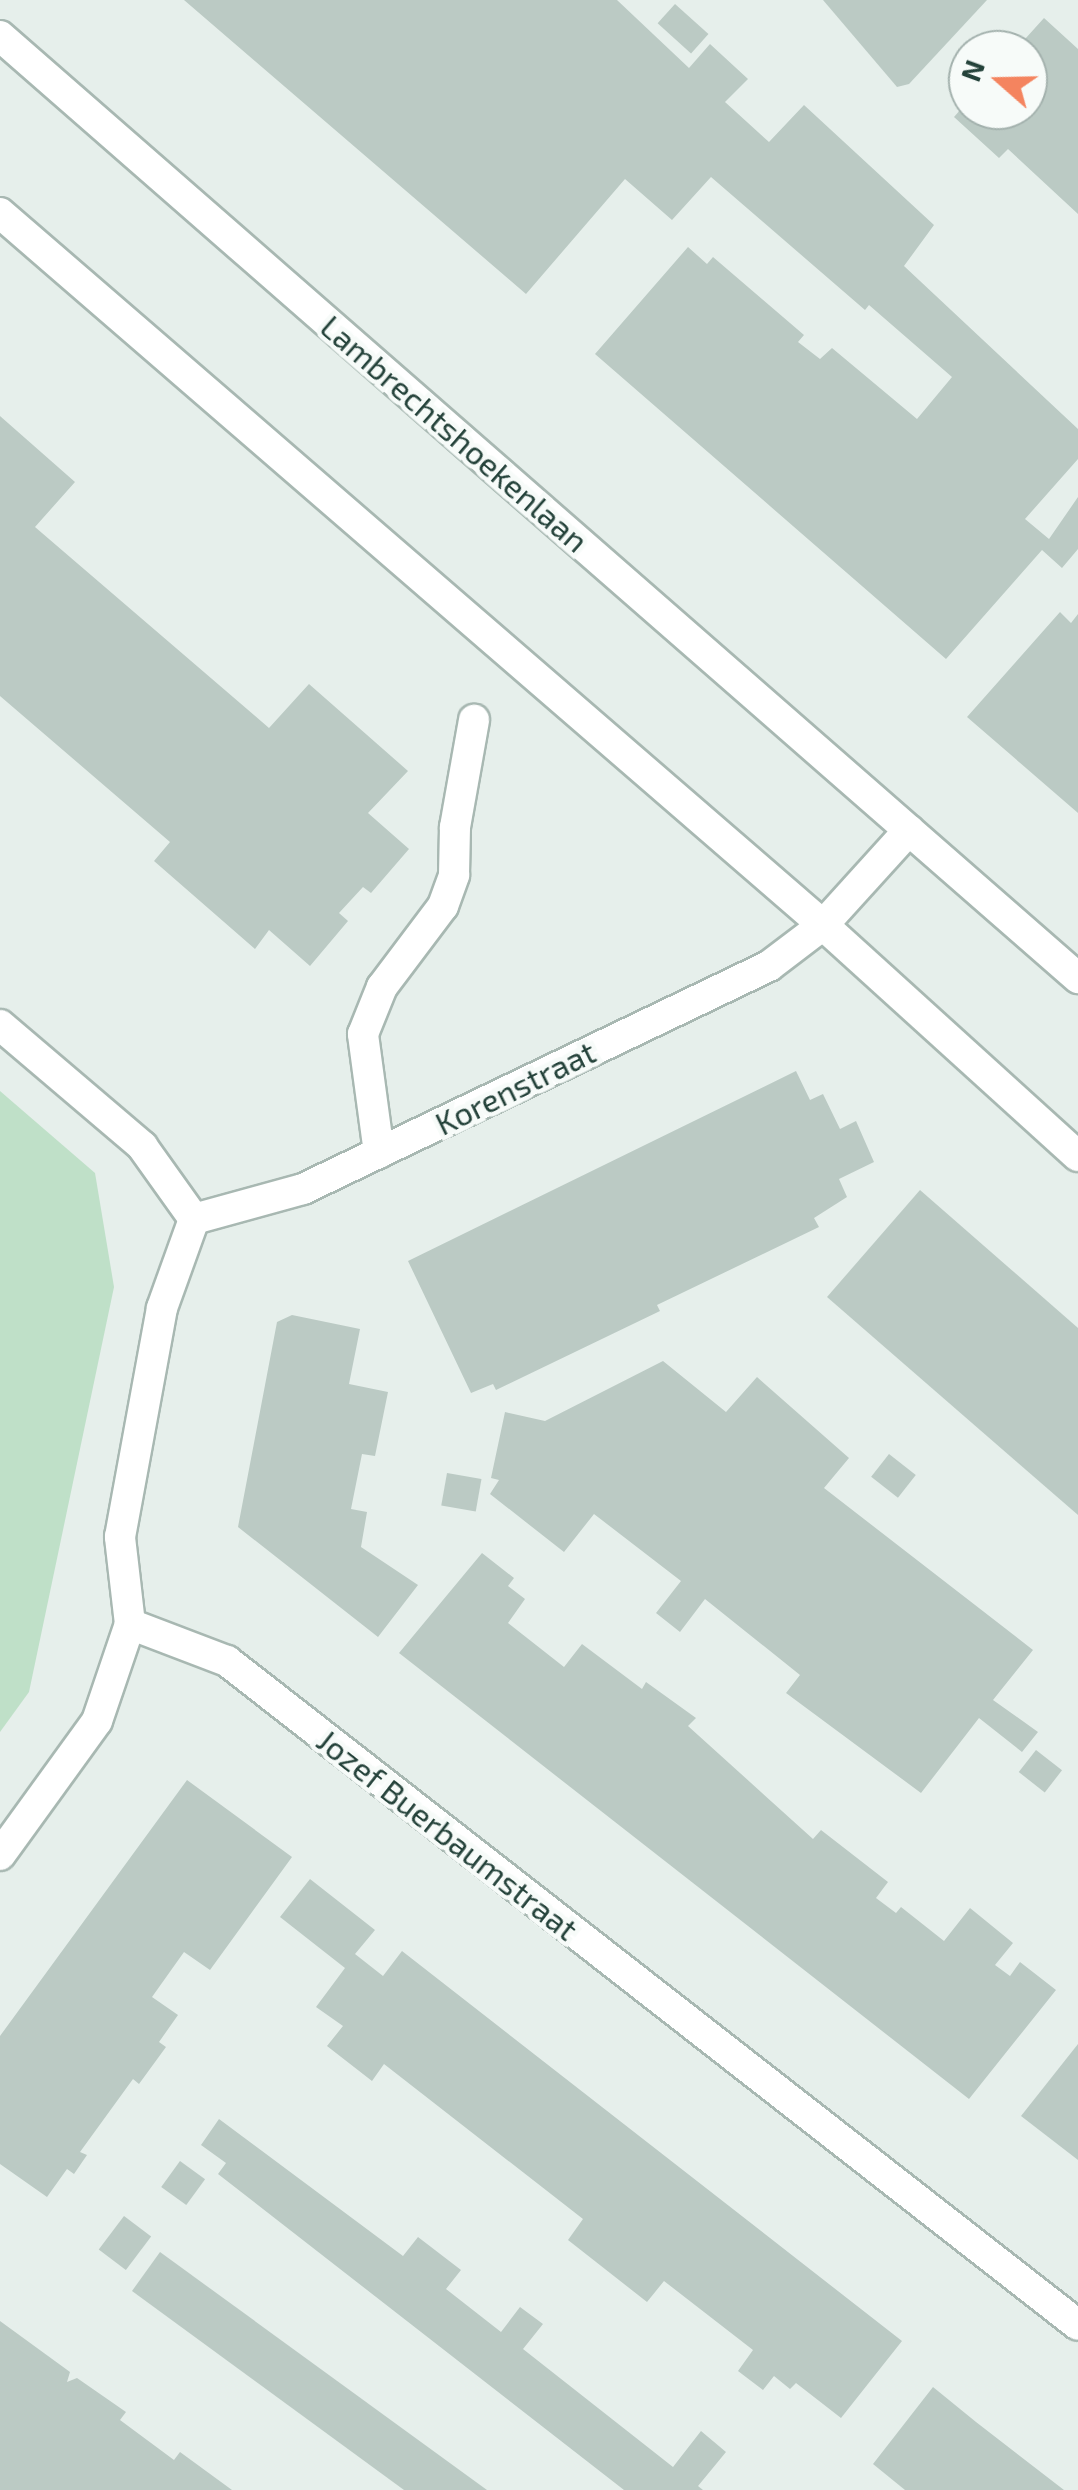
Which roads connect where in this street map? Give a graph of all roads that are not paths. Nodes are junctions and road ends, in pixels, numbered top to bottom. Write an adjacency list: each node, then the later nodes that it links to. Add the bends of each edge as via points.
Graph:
1 (0, 36): 4 (street, Lambrechtshoekenlaan)
2 (0, 212): 5 (street)
3 (474, 720): 8 (street, via 455,827 454,875 442,906 382,987 363,1034)
4 (909, 830): 5 (street); 6 (street, Lambrechtshoekenlaan)
5 (823, 925): 8 (street, Korenstraat, via 768,966); 9 (street)
6 (1078, 978)
7 (0, 1025): 10 (street, via 142,1146)
8 (379, 1153): 10 (street, Korenstraat, via 303,1189)
9 (1078, 1156)
10 (194, 1219): 11 (street, via 162,1308 120,1537)
11 (130, 1624): 12 (street, via 98,1721); 13 (street, Jozef Buerbaumstraat, via 227,1661)
12 (0, 1855)
13 (1078, 2326)

